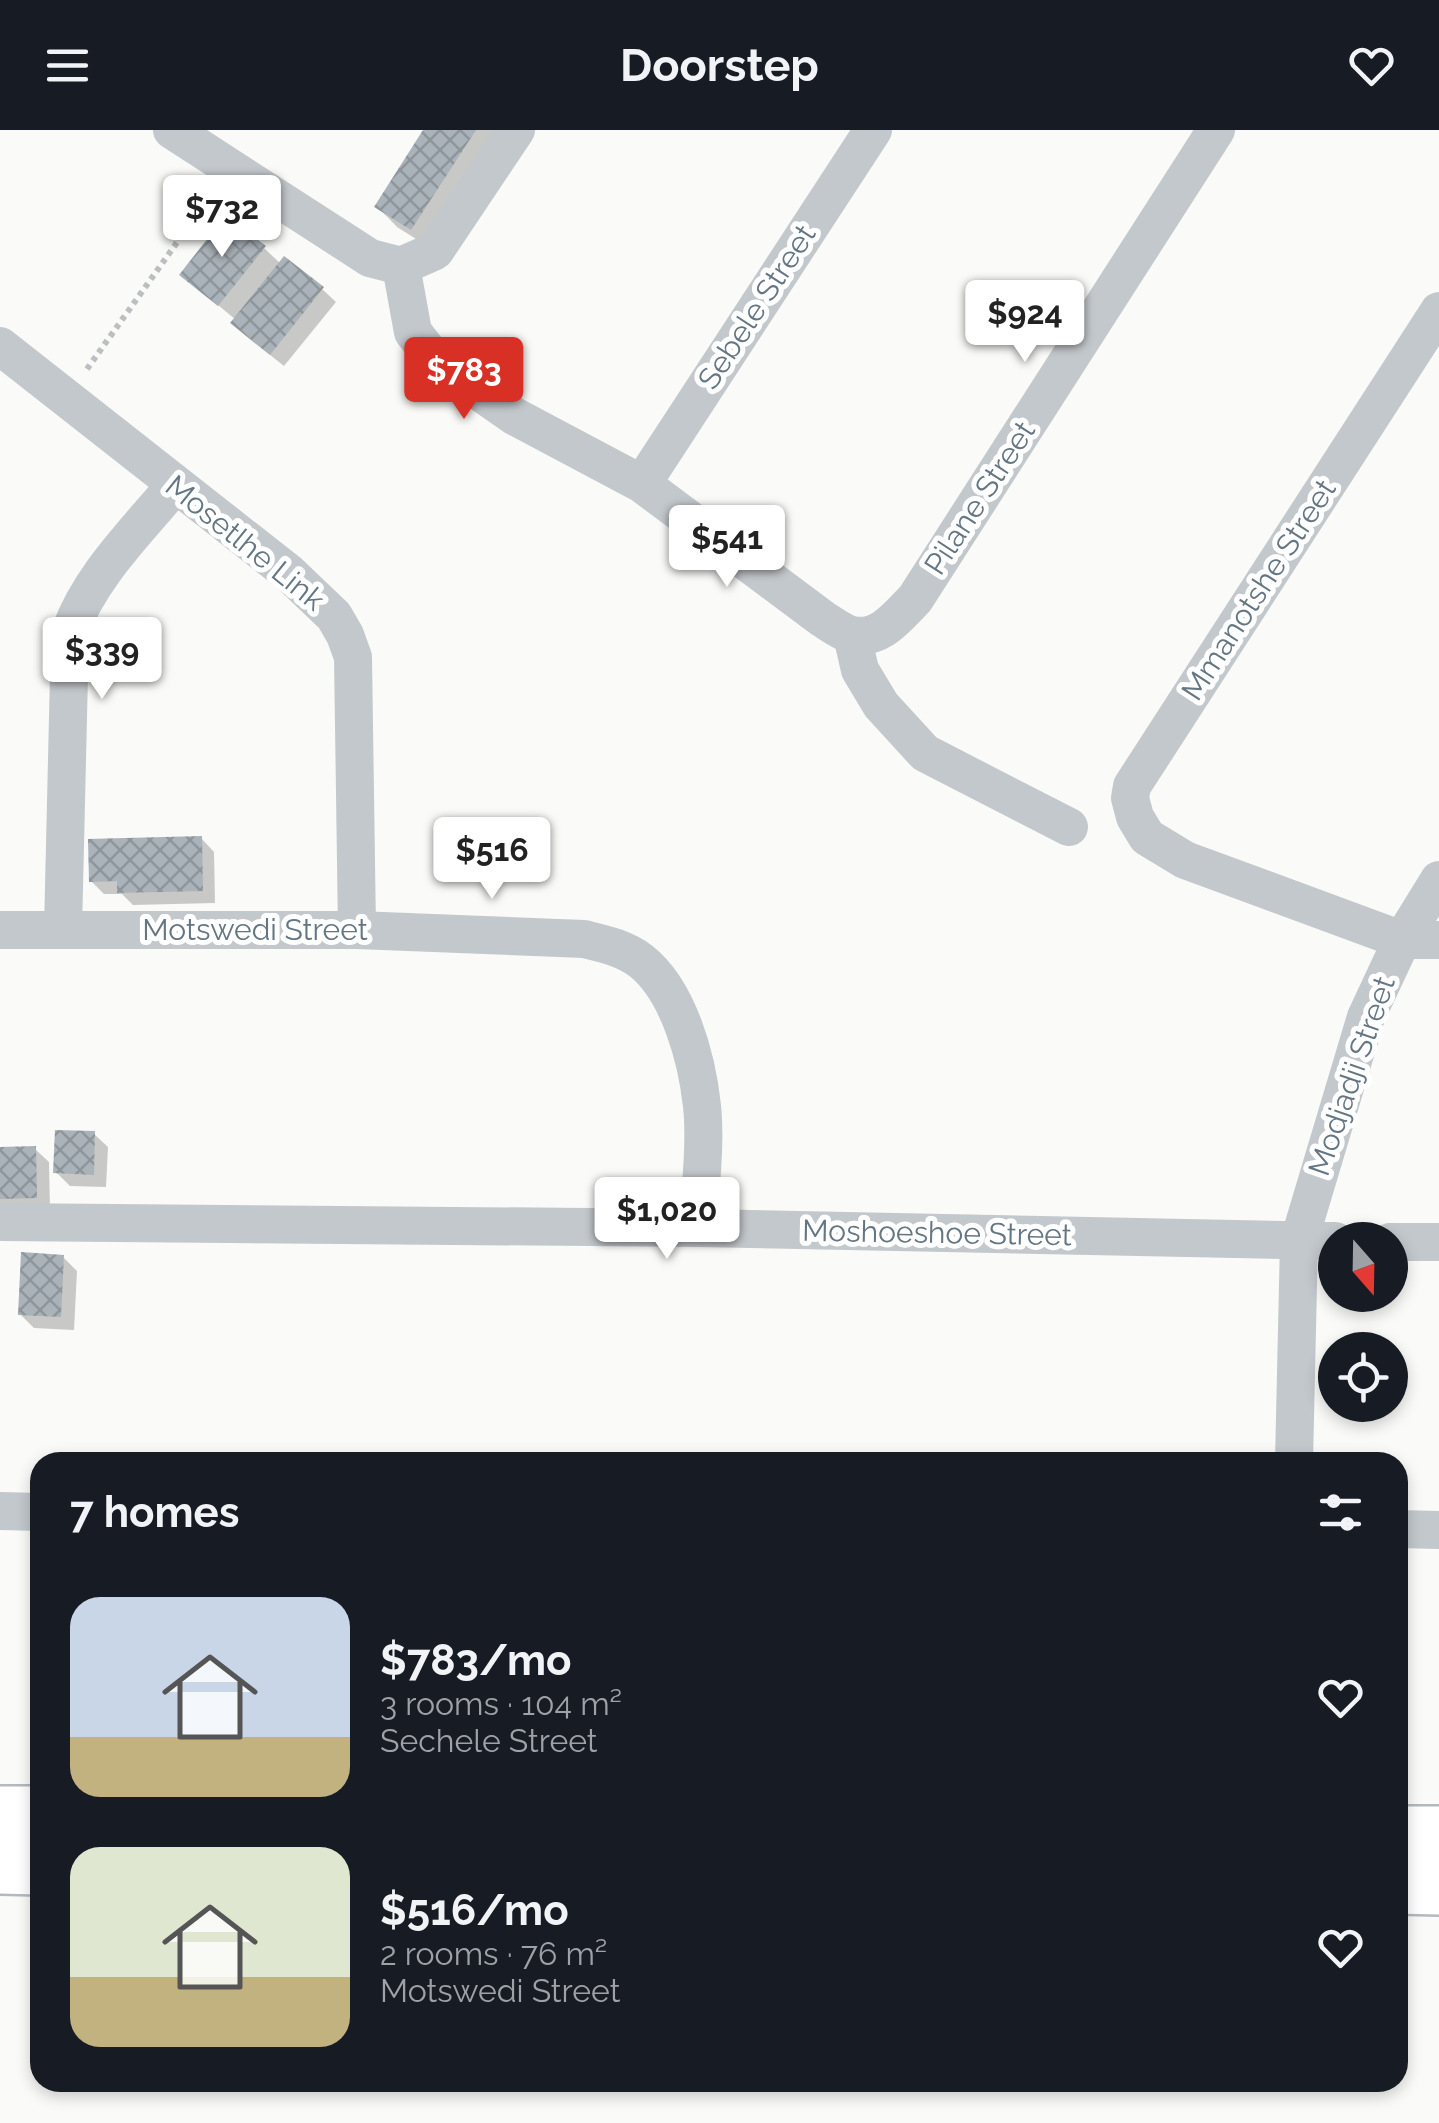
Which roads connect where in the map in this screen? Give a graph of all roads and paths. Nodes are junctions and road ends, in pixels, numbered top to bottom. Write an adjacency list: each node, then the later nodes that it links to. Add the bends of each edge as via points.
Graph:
1 (516, 130): 6 (street, via 435,251)
2 (873, 130): 10 (street, Sebele Street)
3 (1216, 130): 12 (street, Pilane Street, via 915,599 886,628)
4 (182, 132): 5 (street)
5 (231, 166): 6 (street, via 370,258); 9 (path)
6 (401, 266): 10 (street, via 413,332 451,372 514,416)
7 (1439, 311): 18 (street, Mmanotshe Street, via 1130,798 1148,837 1184,860)
8 (0, 346): 9 (street, Mosetlhe Link)
9 (66, 398): 11 (street, Mosetlhe Link)
10 (642, 484): 12 (street)
11 (175, 485): 16 (street, via 99,577 70,632); 17 (street, Mosetlhe Link, via 289,573 346,635 353,658)
12 (852, 635): 13 (street, via 860,670 881,705 925,752)
13 (1069, 827)
14 (1439, 880): 18 (street, Modjadji Street)
15 (0, 930): 16 (street, Motswedi Street)
16 (63, 930): 17 (street, Motswedi Street)
17 (356, 930): 20 (street, Motswedi Street, via 584,940 640,961 663,984 680,1017 697,1073 703,1109)
18 (1420, 940): 21 (street, Modjadji Street, via 1366,1017)
19 (0, 1222): 20 (street, Moshoeshoe Street)
20 (698, 1228): 21 (street, Moshoeshoe Street)
21 (1317, 1241): 24 (street, Modjadji Street)
22 (1408, 1242): 23 (street)
23 (1439, 1242)
24 (1295, 1452)
25 (0, 1512): 26 (street)
26 (30, 1512)
27 (1408, 1529): 28 (street)
28 (1439, 1530)
29 (0, 1814): 30 (main road)
30 (30, 1814)
31 (1408, 1834): 32 (main road)
32 (1439, 1834)
33 (0, 1866): 34 (main road)
34 (30, 1867)
35 (1408, 1886): 36 (main road)
36 (1439, 1887)

